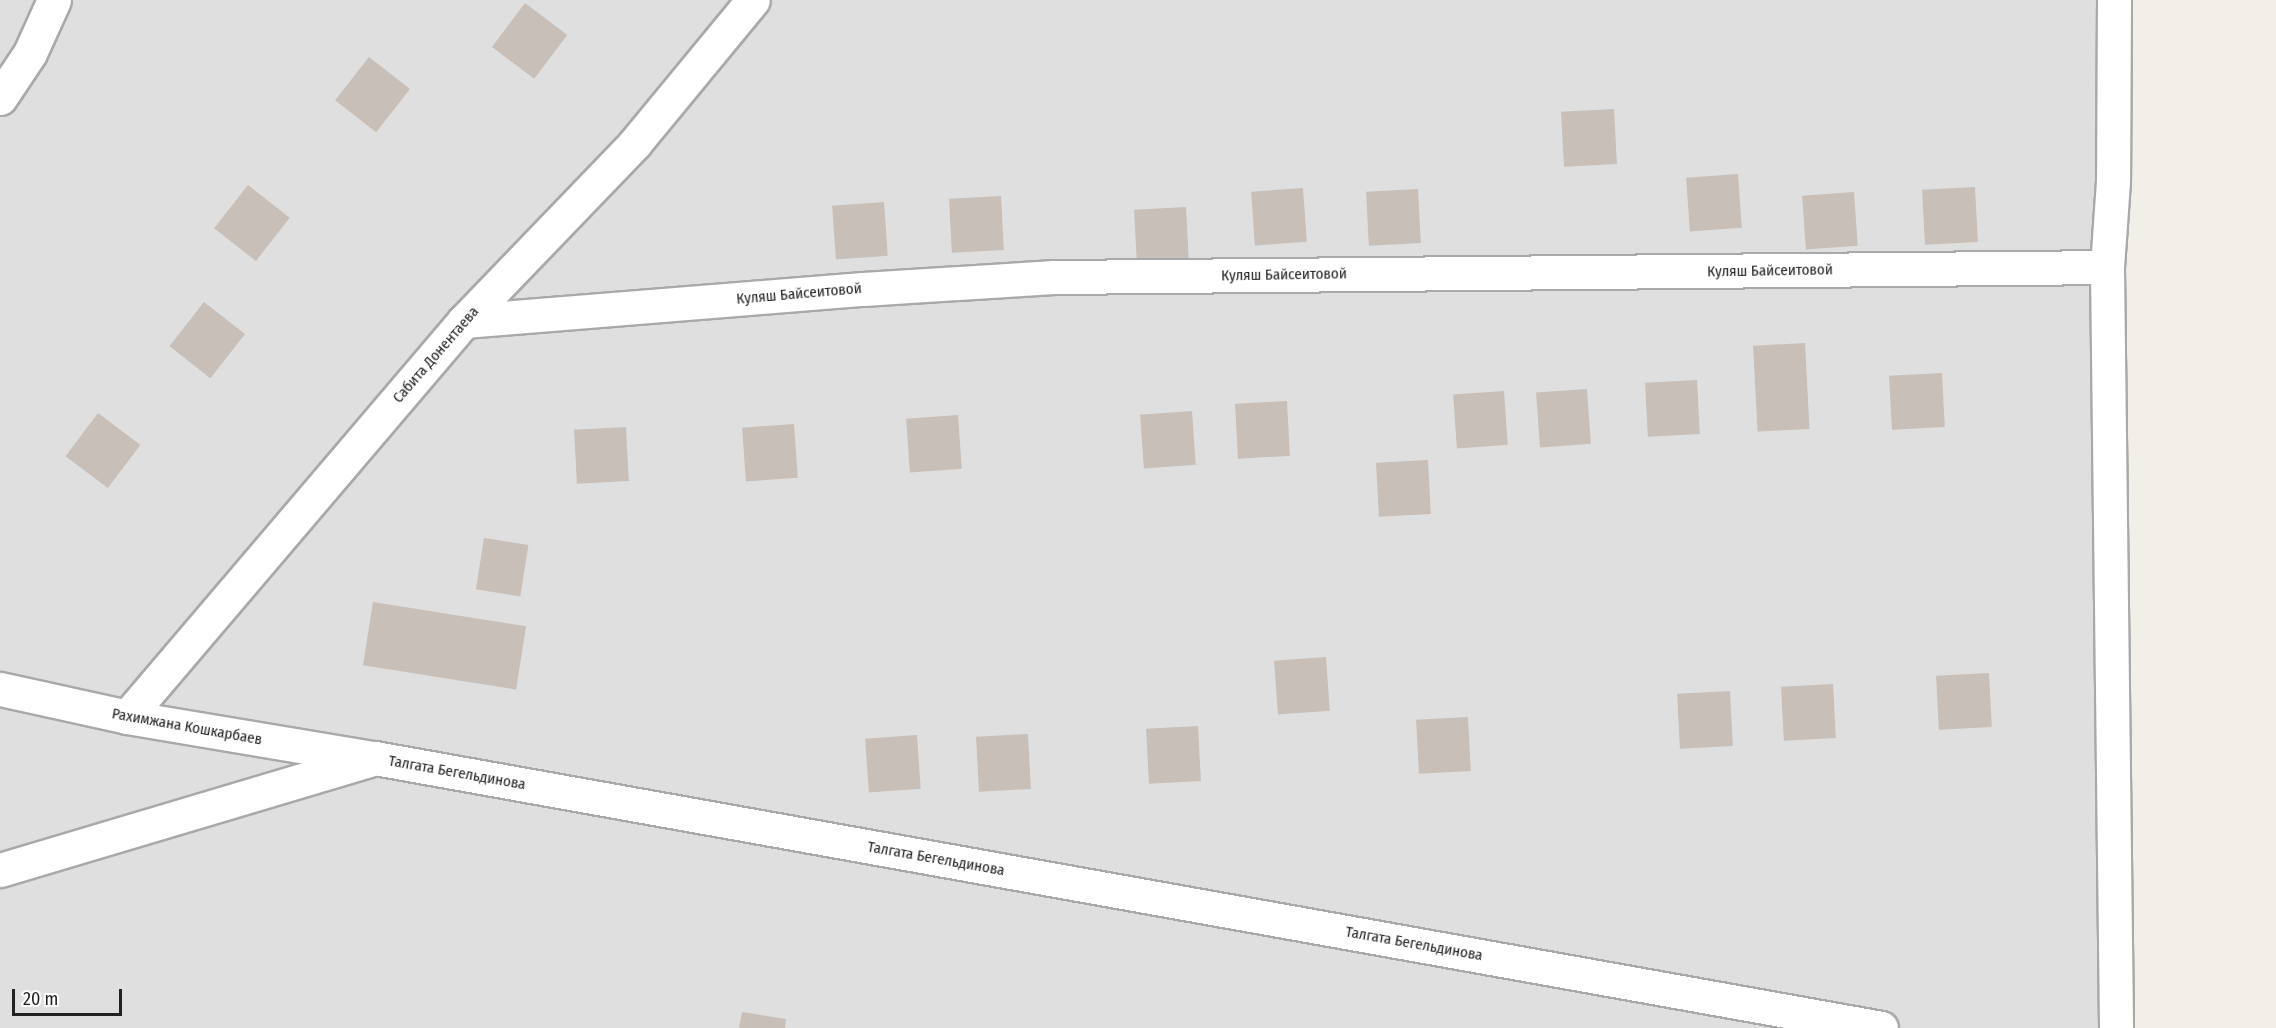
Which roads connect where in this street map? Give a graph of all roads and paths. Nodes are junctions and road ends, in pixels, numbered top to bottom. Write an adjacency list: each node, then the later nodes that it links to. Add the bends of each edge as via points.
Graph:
1 (54, 0): 4 (street, via 30,53)
2 (753, 0): 6 (street, Сабита Донентаева, via 635,143)
3 (2114, 0): 5 (street, via 2113,181)
4 (0, 98)
5 (2107, 267): 6 (street, Куляш Байсеитовой, via 1054,278); 12 (street)
6 (464, 321): 8 (street, Сабита Донентаева)
7 (0, 688): 8 (street, Рахимжана Кошкарбаев)
8 (127, 717): 9 (street, Рахимжана Кошкарбаев)
9 (375, 758): 10 (street, Талгата Бегельдинова); 11 (street, Талгата Бегельдинова)
10 (0, 870)
11 (1881, 1028)
12 (2116, 1028)

